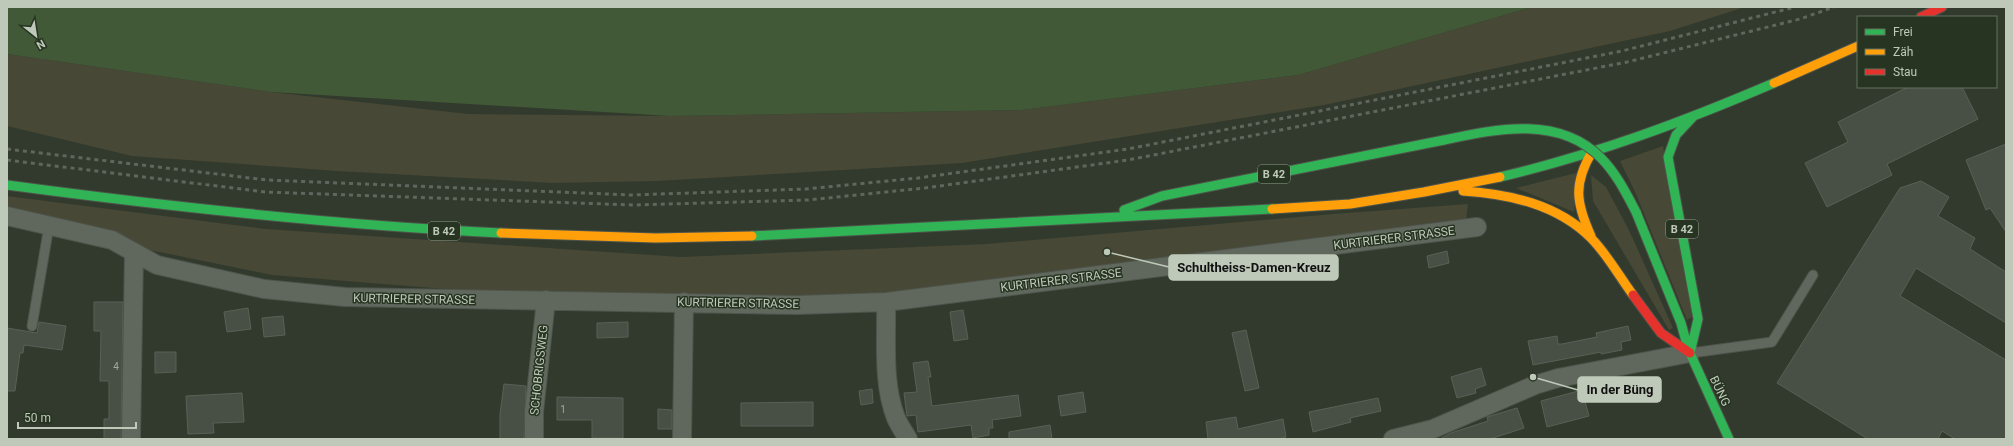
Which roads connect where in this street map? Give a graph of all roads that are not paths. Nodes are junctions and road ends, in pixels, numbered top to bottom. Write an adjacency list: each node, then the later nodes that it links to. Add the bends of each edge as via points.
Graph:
1 (1942, 7): 2 (main road)
2 (1923, 16)
3 (1857, 46): 4 (main road, B 42)
4 (1697, 115): 5 (main road, B 42); 19 (main road, B 42, via 1677,132 1668,156 1698,319)
5 (1592, 152): 7 (main road, B 42, via 1516,173); 12 (main road, B 42, via 1582,167 1577,184 1582,216)
6 (7, 185): 9 (main road, B 42, via 245,215 482,234 609,237 792,235)
7 (1437, 190): 9 (main road, B 42, via 1350,204); 12 (main road, B 42, via 1498,194 1536,203 1570,220)
8 (7, 216): 10 (street, KURTRIERER STRASSE)
9 (1106, 217): 19 (main road, B 42, bridge, via 1162,196 1478,132 1520,127 1541,129 1562,134 1583,144 1604,160 1617,176 1636,212)
10 (49, 226): 13 (street, KURTRIERER STRASSE, via 112,240); 18 (lane)
11 (1477, 227): 17 (street, KURTRIERER STRASSE)
12 (1592, 239): 19 (main road, B 42, via 1661,333)
13 (134, 252): 15 (street, KURTRIERER STRASSE, via 157,265 264,289 405,300); 20 (street)
14 (1813, 276): 19 (lane, via 1772,342)
15 (546, 300): 16 (street, KURTRIERER STRASSE); 21 (street, SCHOBRIGSWEG, via 534,412)
16 (684, 302): 17 (street, KURTRIERER STRASSE, via 797,305); 22 (street)
17 (886, 302): 23 (street, via 890,397 896,418)
18 (32, 326)
19 (1690, 353): 24 (street, via 1558,378 1535,385 1433,429); 25 (main road, BÜNG)
20 (131, 439)
21 (534, 439)
22 (682, 439)
23 (908, 439)
24 (1393, 439)
25 (1729, 439)

